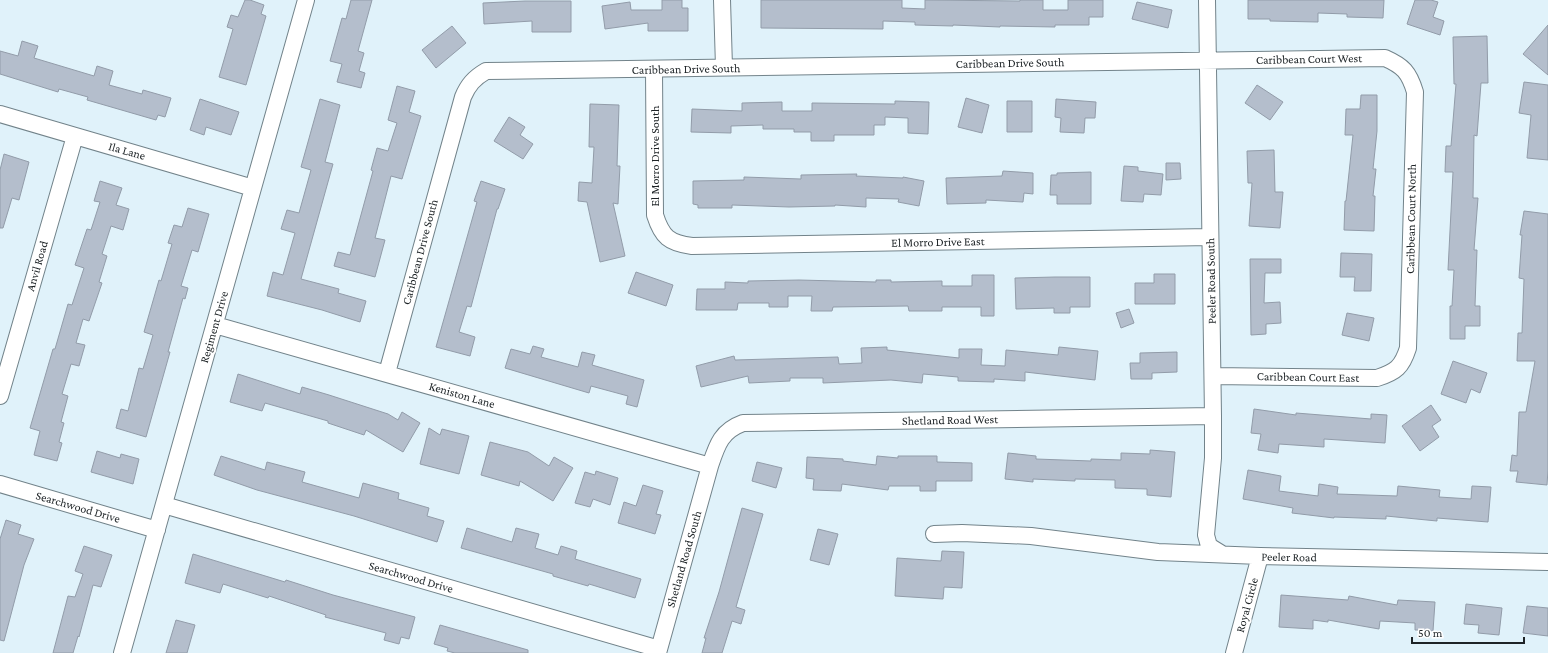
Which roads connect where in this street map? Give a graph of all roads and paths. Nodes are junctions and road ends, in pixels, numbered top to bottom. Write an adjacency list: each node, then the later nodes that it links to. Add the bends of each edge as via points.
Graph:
1 (306, 0): 10 (street, Regiment Drive)
2 (722, 0): 5 (street)
3 (1207, 0): 4 (street, Peeler Road South)
4 (1208, 61): 5 (street, Caribbean Drive South); 7 (street, Caribbean Court West, via 1385,58 1398,63); 11 (street, Peeler Road South)
5 (724, 67): 6 (street, Caribbean Drive South)
6 (654, 70): 12 (street, El Morro Drive South, via 655,215 659,229); 15 (street, Caribbean Drive South, via 497,70 476,77 468,86)
7 (1406, 71): 14 (street, Caribbean Court North, via 1415,92 1408,348)
8 (0, 114): 9 (street, Ila Lane)
9 (75, 136): 10 (street, Ila Lane); 17 (street, Anvil Road)
10 (253, 188): 13 (street, Regiment Drive)
11 (1210, 237): 12 (street, El Morro Drive East, via 692,246 678,244); 16 (street, Peeler Road South)
12 (667, 238)
13 (215, 325): 15 (street, Keniston Lane); 21 (street, Regiment Drive)
14 (1399, 367): 16 (street, Caribbean Court East, via 1377,378)
15 (386, 373): 19 (street, Keniston Lane)
16 (1213, 376): 18 (street, Peeler Road South)
17 (0, 396)
18 (1213, 416): 19 (street, Shetland Road West, via 743,424 727,431 718,442); 24 (street, Peeler Road South, via 1206,535 1209,546)
19 (710, 466): 27 (street, Shetland Road South)
20 (0, 484): 22 (street, Searchwood Drive)
21 (164, 505): 22 (street, Regiment Drive); 27 (street, Searchwood Drive)
22 (157, 530): 28 (street, Regiment Drive)
23 (934, 534): 24 (street, Peeler Road, via 1030,536 1158,552)
24 (1222, 554): 25 (street, Peeler Road)
25 (1260, 556): 26 (street, Peeler Road); 29 (street, Royal Circle)
26 (1548, 562)
27 (658, 651)
28 (122, 653)
29 (1234, 653)

